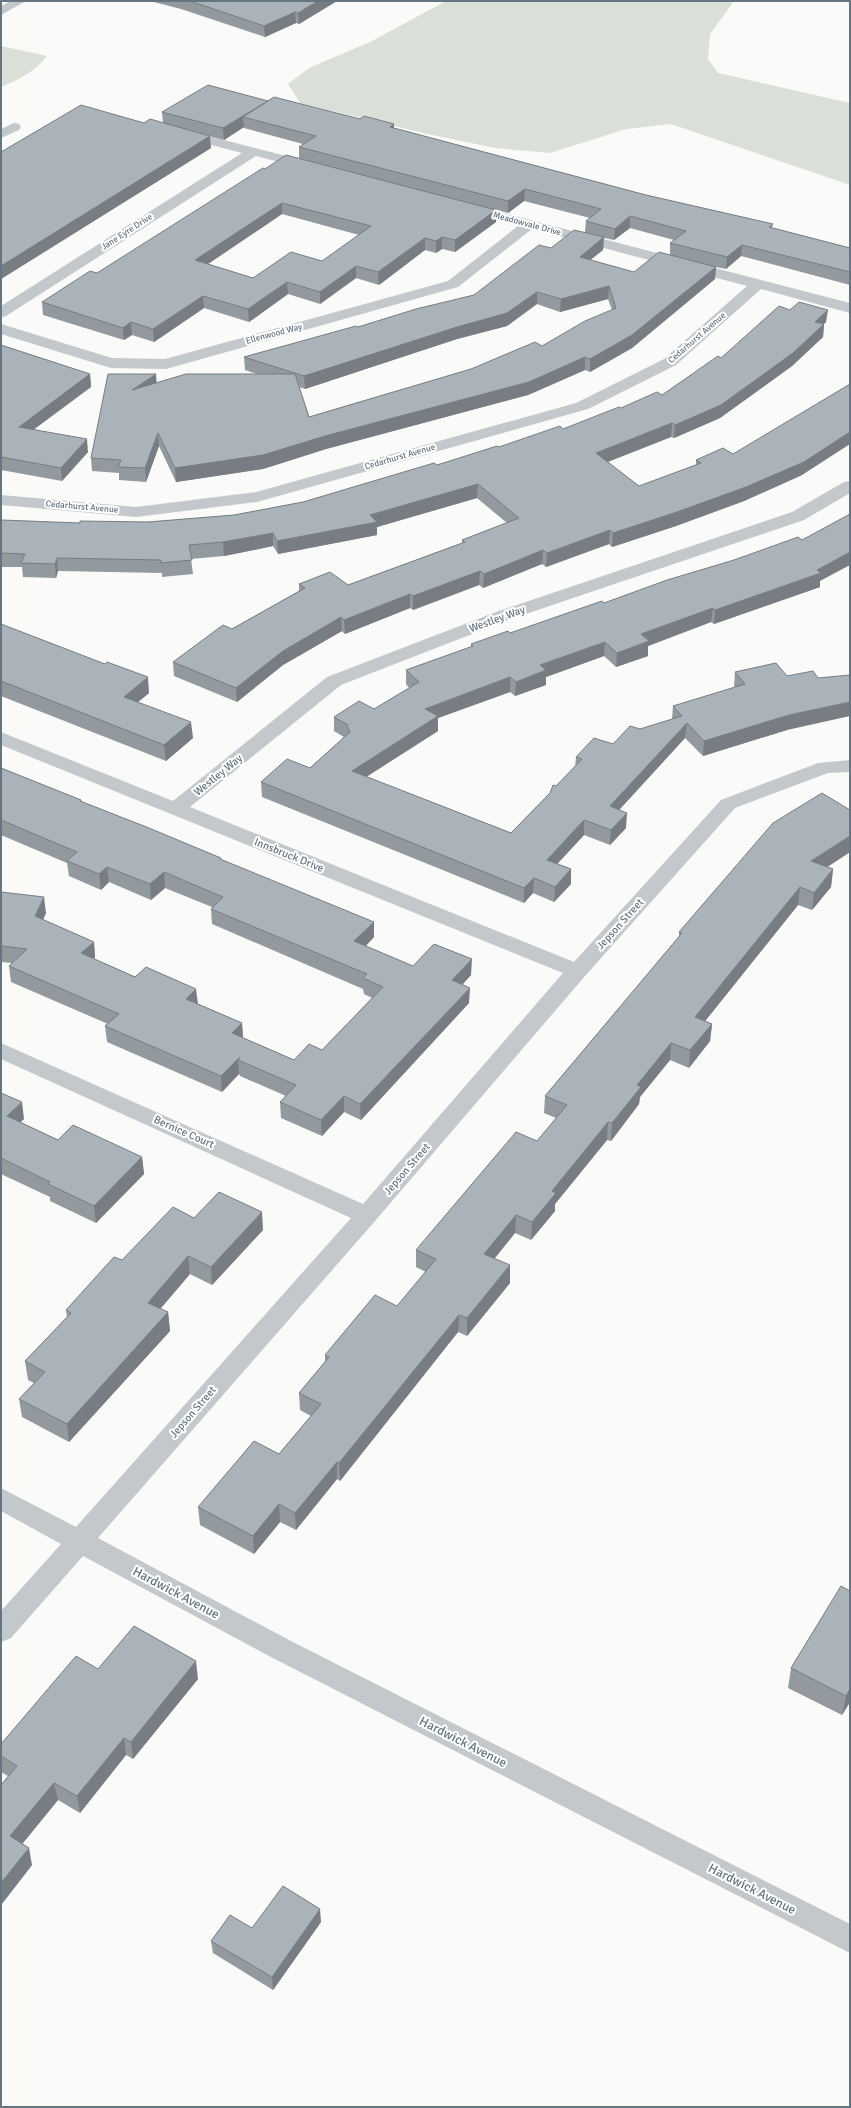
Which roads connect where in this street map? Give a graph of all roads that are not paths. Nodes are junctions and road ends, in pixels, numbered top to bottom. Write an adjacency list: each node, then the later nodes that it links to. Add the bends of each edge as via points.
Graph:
1 (20, 1): 2 (street)
2 (1, 11)
3 (14, 127): 5 (street)
4 (166, 129): 6 (street)
5 (1, 134)
6 (253, 152): 7 (street); 12 (street, Jane Eyre Drive)
7 (322, 170)
8 (452, 204): 9 (street, Meadowvale Drive)
9 (529, 224): 10 (street, Meadowvale Drive); 13 (street, Ellenwood Way, via 453,284 166,364 111,363)
10 (758, 284): 11 (street, Meadowvale Drive); 15 (street, Cedarhurst Avenue, via 670,362 582,406 257,497 136,512)
11 (850, 308)
12 (1, 313)
13 (1, 329)
14 (850, 486): 18 (street, Westley Way, via 798,516 502,616 334,681)
15 (1, 500)
16 (1, 738): 18 (street, Innsbruck Drive)
17 (850, 766): 19 (street, Jepson Street, via 825,767 728,804)
18 (175, 809): 19 (street, Innsbruck Drive)
19 (577, 971): 21 (street, Jepson Street)
20 (1, 1050): 21 (street, Bernice Court)
21 (366, 1215): 23 (street, Jepson Street)
22 (1, 1499): 23 (street, Hardwick Avenue)
23 (79, 1541): 24 (street, Jepson Street); 25 (street, Hardwick Avenue, via 279,1648)
24 (1, 1630)
25 (850, 1939)

